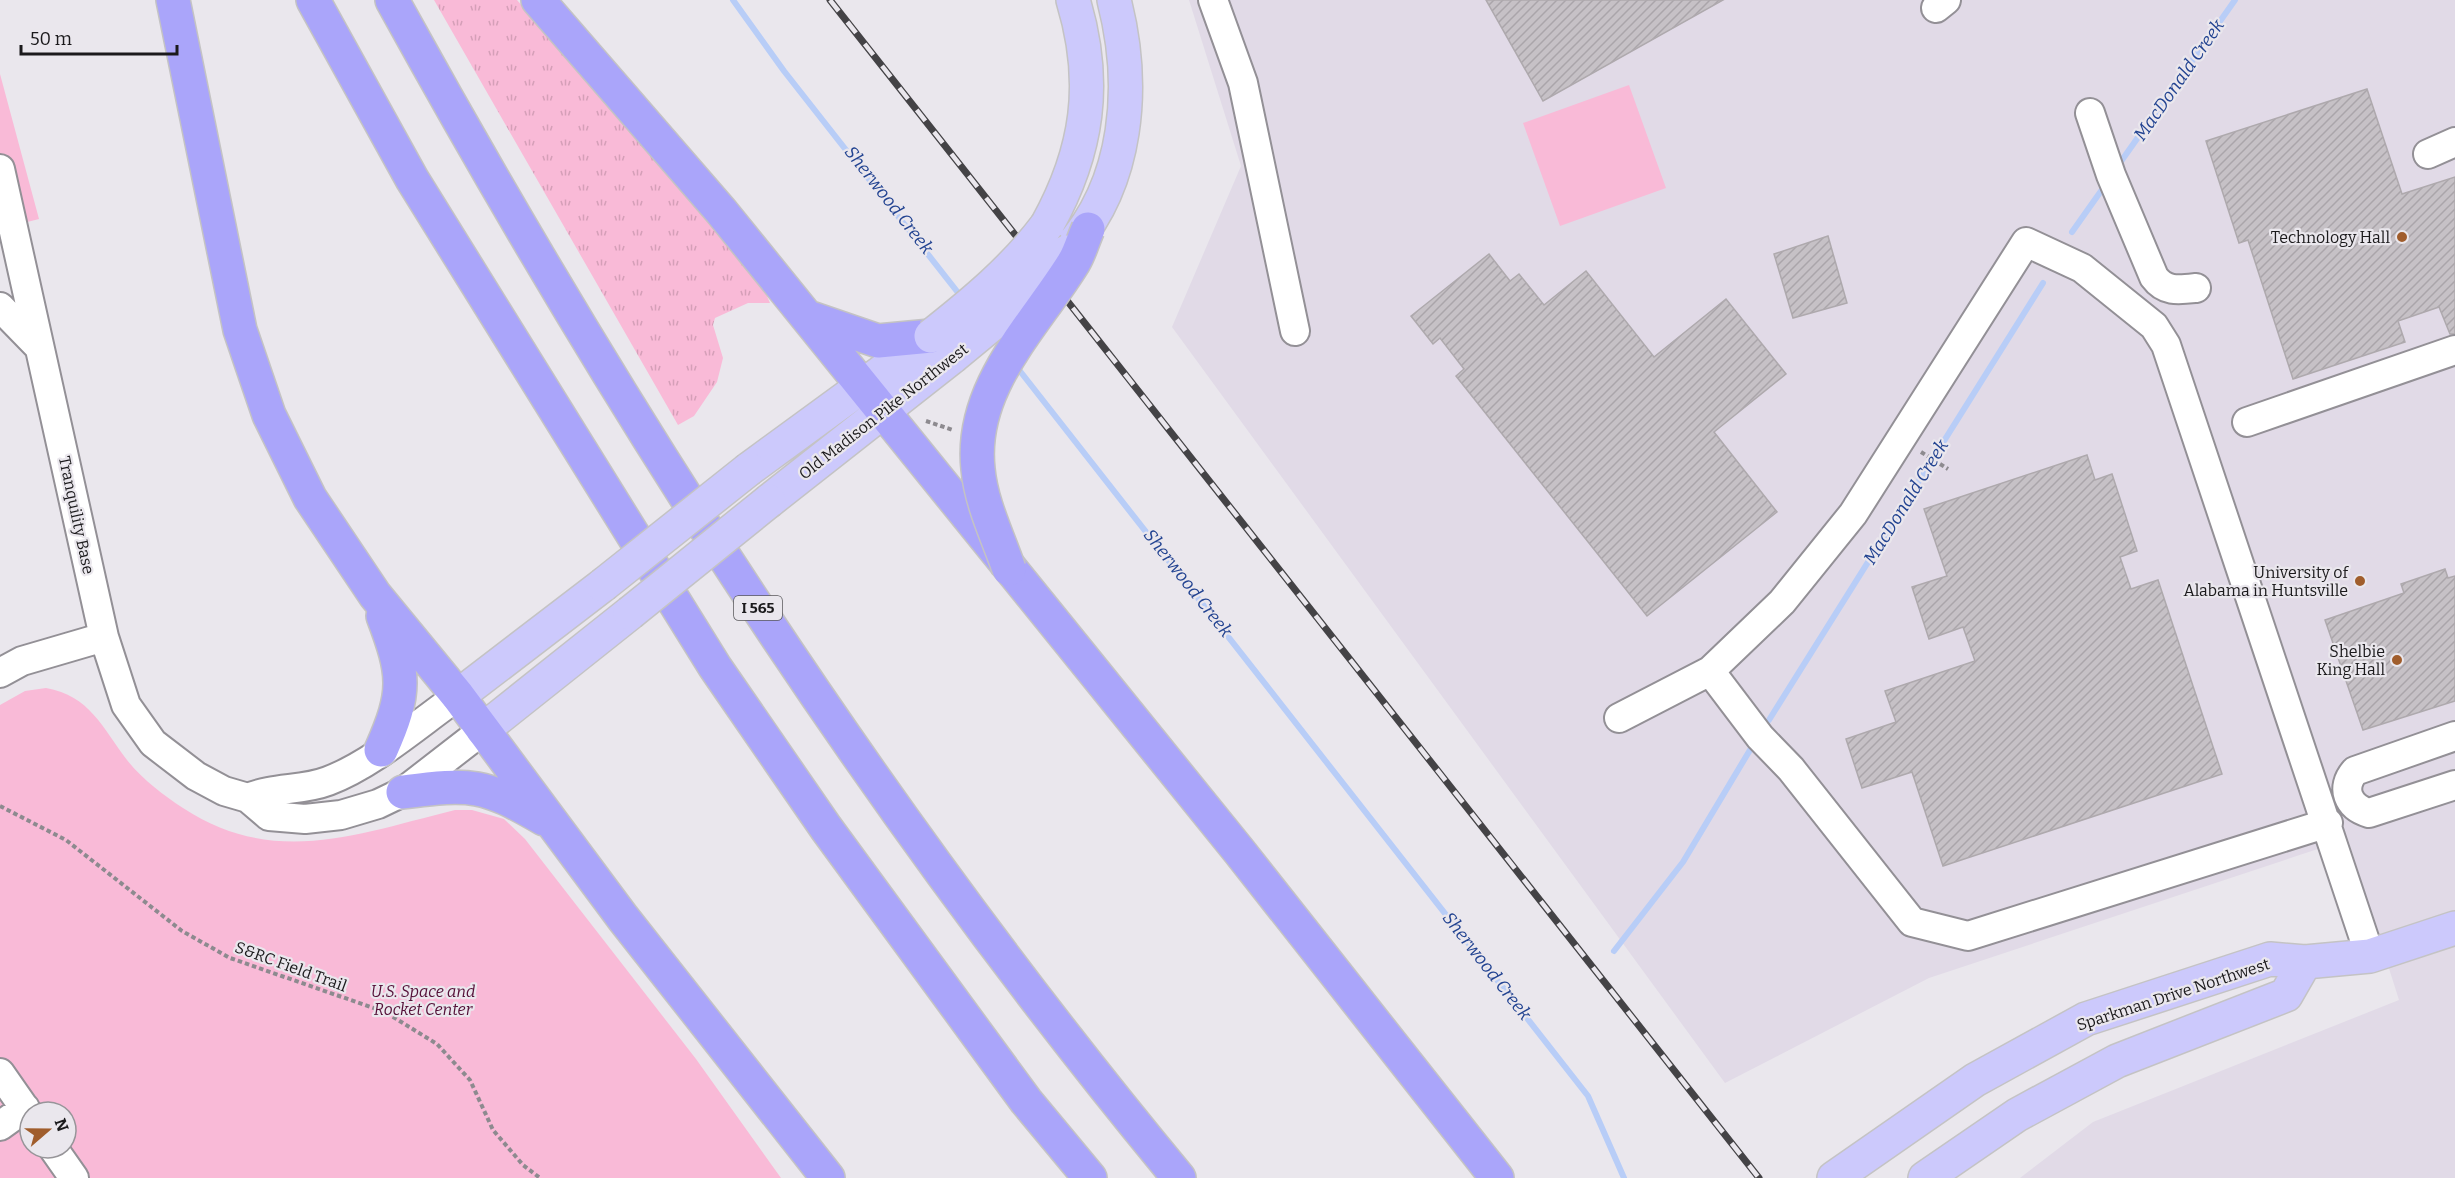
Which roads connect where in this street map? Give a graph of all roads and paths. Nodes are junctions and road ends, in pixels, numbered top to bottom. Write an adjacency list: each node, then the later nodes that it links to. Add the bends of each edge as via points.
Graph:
1 (172, 0): 29 (highway, via 220,239 254,375 299,478)
2 (313, 0): 55 (highway, via 412,179 716,667 833,838 1026,1101)
3 (392, 0): 56 (highway, I 565, via 597,357 742,584 981,924)
4 (538, 0): 16 (highway, via 671,152)
5 (1073, 0): 18 (main road, Old Madison Pike Northwest, bridge, via 1085,50 1087,93 1084,129 1071,176 1047,225)
6 (1114, 0): 12 (main road, Old Madison Pike Northwest, via 1126,71 1123,129 1109,183)
7 (1213, 0): 17 (street, via 1243,83)
8 (2090, 113): 14 (street, via 2154,277 2173,290)
9 (2455, 142): 10 (street)
10 (2428, 154)
11 (0, 169): 13 (street, Tranquility Base)
12 (1077, 240): 18 (main road, Old Madison Pike Northwest, bridge, via 1032,291); 28 (highway, bridge, via 1075,260 993,383 980,424 976,446 982,492)
13 (8, 242): 19 (street, Tranquility Base)
14 (2196, 288)
15 (0, 307): 19 (street)
16 (806, 316): 18 (highway, via 878,341); 21 (highway)
17 (1295, 331)
18 (942, 347): 21 (main road, Old Madison Pike Northwest); 22 (main road, Old Madison Pike Northwest)
19 (40, 348): 30 (street, Tranquility Base)
20 (2455, 350): 24 (street)
21 (861, 386): 22 (highway); 33 (main road, Old Madison Pike Northwest, bridge)
22 (882, 411): 28 (highway); 35 (main road, Old Madison Pike Northwest, bridge)
23 (918, 418): 25 (path)
24 (2247, 422)
25 (957, 432)
26 (1914, 448): 27 (path)
27 (1948, 469)
28 (1009, 569): 57 (highway, via 1239,851)
29 (375, 595): 33 (highway); 37 (highway, via 402,679 400,698)
30 (104, 637): 32 (street, via 22,661); 40 (street, Tranquility Base, via 126,705 153,743 196,776)
31 (1710, 671): 34 (street); 42 (street, via 1912,922 1968,936); 42 (street, via 1782,602 1853,514 2026,242 2082,268 2154,326 2166,345)
32 (0, 674)
33 (458, 696): 35 (highway); 37 (street)
34 (1619, 718)
35 (483, 730): 39 (street, Tranquility Base); 43 (highway)
36 (2455, 736): 38 (street, via 2355,771 2348,779 2347,789 2356,810 2369,813)
37 (381, 750): 40 (street, via 349,772 324,782 267,790)
38 (2455, 785)
39 (403, 792): 40 (street, Tranquility Base, via 341,815 305,819 269,816); 43 (highway, via 456,785 481,788 508,798)
40 (248, 798)
41 (0, 806): 53 (path, S&RC Field Trail, via 66,840 182,931 230,958 384,1012 437,1044 470,1080 493,1130 523,1165)
42 (2328, 823): 45 (street)
43 (555, 825): 54 (highway, via 623,918)
44 (2455, 928): 45 (main road, Sparkman Drive Northwest)
45 (2370, 956): 46 (main road, Sparkman Drive Northwest)
46 (2304, 963): 58 (main road, Sparkman Drive Northwest, via 2270,959 2086,1019 1975,1080); 59 (main road, Sparkman Drive Northwest, via 2286,995 2117,1061 2017,1115)
47 (0, 1073): 48 (street)
48 (19, 1100)
49 (18, 1117): 50 (street)
50 (0, 1126)
51 (61, 1160): 52 (street)
52 (74, 1178)
53 (540, 1178)
54 (828, 1178)
55 (1090, 1178)
56 (1179, 1178)
57 (1497, 1178)
58 (1834, 1178)
59 (1925, 1178)

